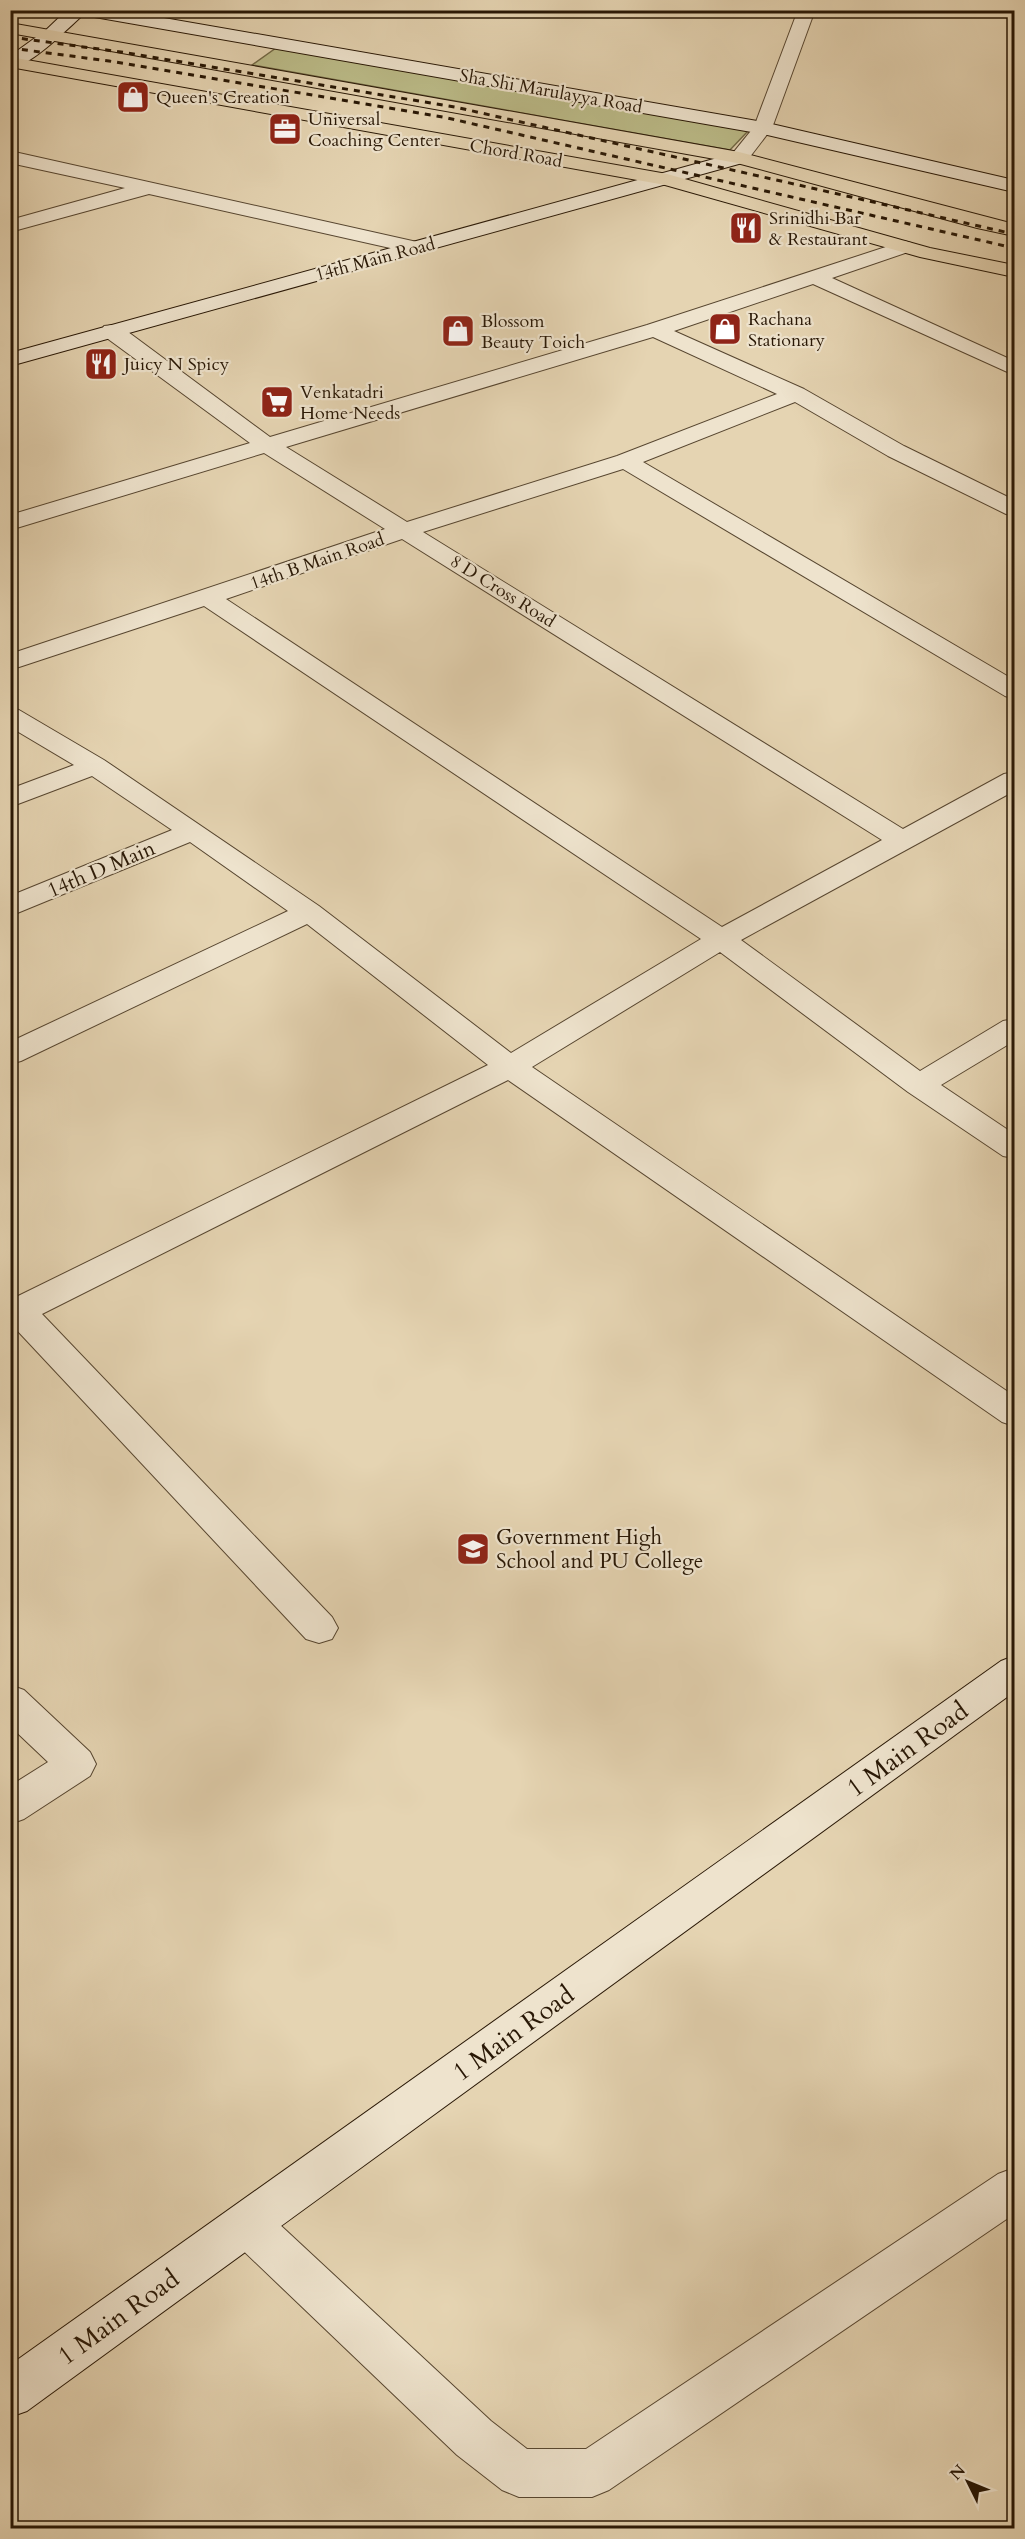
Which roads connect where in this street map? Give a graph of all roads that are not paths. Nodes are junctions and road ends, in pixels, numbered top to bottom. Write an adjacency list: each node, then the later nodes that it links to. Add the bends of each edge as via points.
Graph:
1 (78, 10): 7 (street)
2 (85, 10): 9 (street, Sha Shi Marulayya Road)
3 (807, 10): 9 (street)
4 (998, 10): 5 (street)
5 (1014, 15)
6 (10, 28): 7 (main road, Chord Road)
7 (52, 34): 8 (street); 11 (main road, Chord Road)
8 (11, 63): 12 (main road, Chord Road)
9 (763, 128): 11 (street); 13 (street, Sha Shi Marulayya Road)
10 (10, 157): 14 (street)
11 (740, 158): 12 (street, 14th Main Road); 16 (main road, Chord Road)
12 (667, 180): 17 (main road, Chord Road); 18 (street, 14th Main Road)
13 (1014, 186)
14 (149, 188): 15 (street); 18 (street)
15 (10, 226)
16 (1014, 230)
17 (904, 247): 19 (main road, Chord Road); 20 (street)
18 (417, 248): 22 (street, 14th Main Road)
19 (1014, 271)
20 (816, 278): 21 (street); 24 (street)
21 (655, 330): 25 (street); 26 (street)
22 (112, 331): 23 (street, 14th Main Road); 26 (street, 8 D Cross Road)
23 (10, 360)
24 (1014, 369)
25 (796, 394): 27 (street, 14th B Main Road); 28 (street, via 896,451)
26 (267, 445): 29 (street); 30 (street, 8 D Cross Road)
27 (625, 461): 30 (street, 14th B Main Road); 33 (street)
28 (1014, 509)
29 (10, 524)
30 (406, 530): 31 (street, 14th B Main Road); 39 (street, 8 D Cross Road)
31 (208, 598): 32 (street, 14th B Main Road); 42 (street)
32 (10, 663)
33 (1014, 691)
34 (10, 716): 35 (street)
35 (95, 766): 37 (street); 38 (street)
36 (1014, 780): 39 (street)
37 (10, 799)
38 (192, 831): 40 (street, 14th D Main); 41 (street)
39 (901, 840): 42 (street)
40 (10, 907)
41 (309, 912): 44 (street); 45 (street)
42 (721, 939): 45 (street); 46 (street)
43 (1014, 1028): 46 (street)
44 (10, 1054)
45 (510, 1067): 48 (street); 49 (street)
46 (919, 1085): 47 (street)
47 (1014, 1148)
48 (15, 1313): 50 (street)
49 (1014, 1413)
50 (319, 1628)
51 (1014, 1671): 55 (street, 1 Main Road)
52 (10, 1701): 53 (street, via 76,1764)
53 (10, 1807)
54 (1014, 2189): 55 (street, via 592,2473 519,2473 474,2438)
55 (247, 2224): 56 (street, 1 Main Road)
56 (10, 2394)

